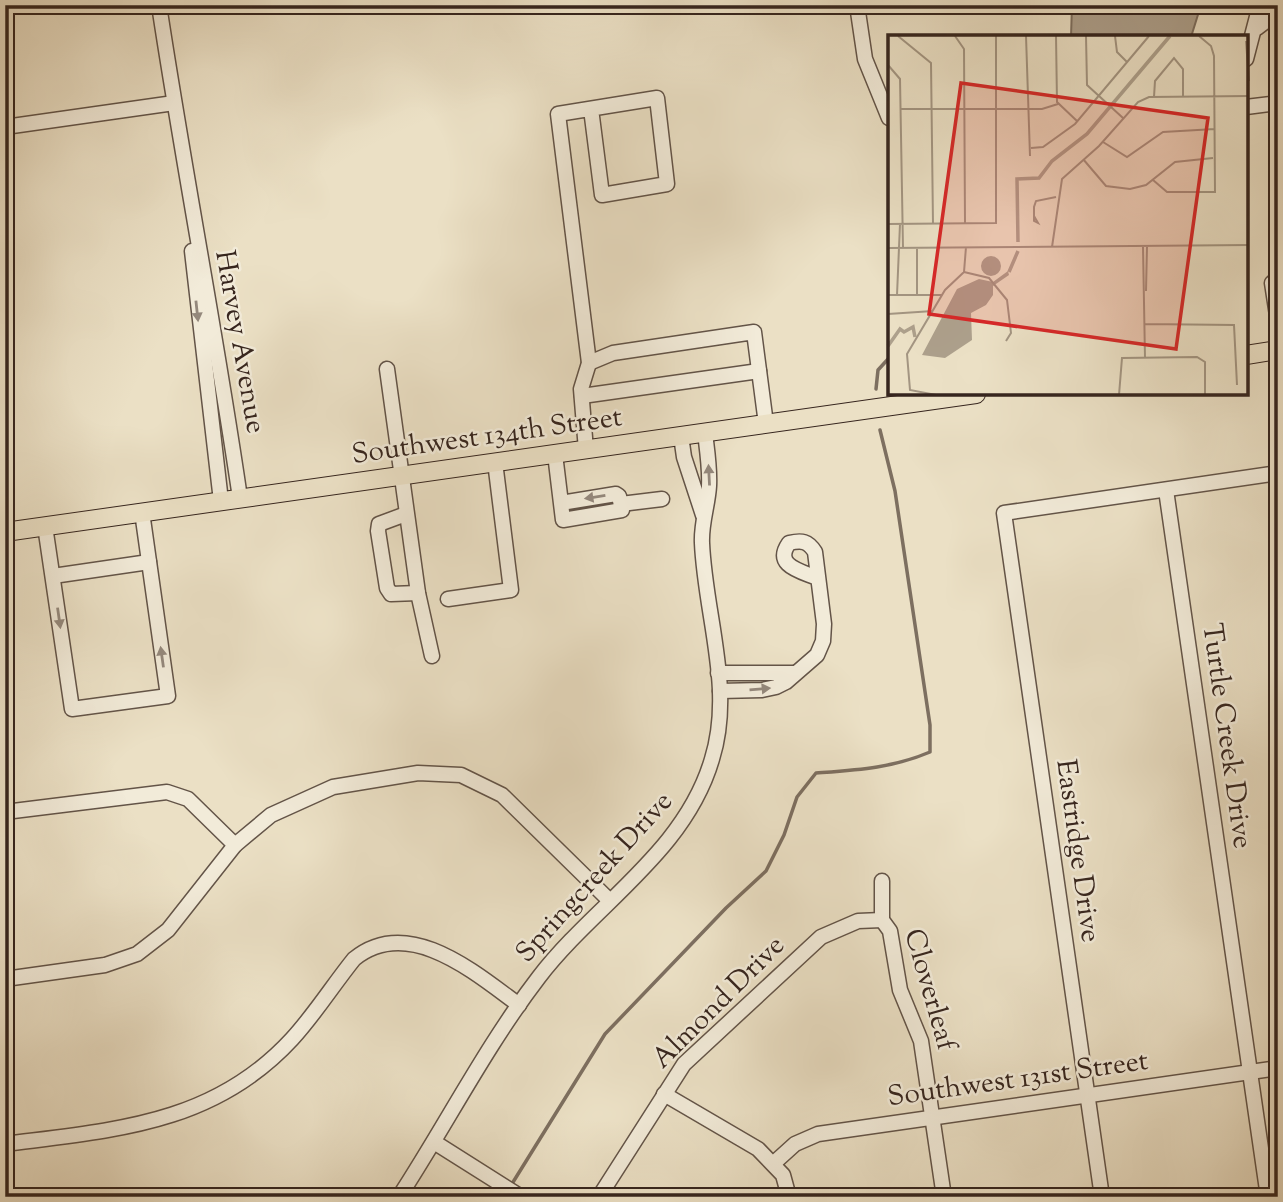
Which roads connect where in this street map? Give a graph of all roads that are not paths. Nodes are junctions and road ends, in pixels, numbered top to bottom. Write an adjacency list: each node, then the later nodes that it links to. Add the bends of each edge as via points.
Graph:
1 (159, 5): 7 (street, Harvey Avenue)
2 (857, 5): 11 (street, via 865,59)
3 (1260, 5): 5 (street)
4 (1278, 12): 5 (street)
5 (1256, 28): 6 (street)
6 (1248, 53)
7 (174, 103): 12 (street); 13 (street, Harvey Avenue)
8 (1278, 103): 9 (street)
9 (1248, 107)
10 (591, 109): 10 (street, via 657,98 667,184 602,195); 18 (street, via 558,114)
11 (888, 116)
12 (5, 127)
13 (188, 194): 32 (street, Harvey Avenue, via 217,338); 34 (street, Harvey Avenue, one-way to 34, via 195,300)
14 (1272, 283): 15 (street)
15 (1278, 323)
16 (1278, 350): 17 (main road)
17 (1248, 355)
18 (589, 363): 20 (street, via 613,353 754,332); 21 (street)
19 (387, 369): 30 (street)
20 (759, 371): 21 (street); 23 (street)
21 (582, 396): 26 (street)
22 (962, 396): 23 (main road, Southwest 134th Street)
23 (766, 424): 24 (main road, Southwest 134th Street)
24 (705, 433): 25 (main road, Southwest 134th Street); 37 (street, Springcreek Drive, one-way to 24, via 709,487)
25 (681, 436): 26 (main road, Southwest 134th Street); 37 (street, Springcreek Drive)
26 (586, 450): 27 (main road, Southwest 134th Street)
27 (555, 454): 28 (main road, Southwest 134th Street); 33 (street, via 564,521 619,512 621,504)
28 (495, 463): 30 (main road, Southwest 134th Street); 44 (street, via 511,590)
29 (1278, 473): 31 (street)
30 (401, 476): 32 (main road, Southwest 134th Street); 36 (street)
31 (1166, 490): 57 (street, Turtle Creek Drive); 59 (street, Eastridge Drive, via 1004,513)
32 (240, 498): 34 (main road, Southwest 134th Street)
33 (662, 499)
34 (220, 501): 35 (main road, Southwest 134th Street)
35 (142, 512): 38 (main road, Southwest 134th Street); 40 (street)
36 (406, 514): 43 (street); 43 (street, via 379,524 378,531 387,588 391,594)
37 (703, 516): 46 (street, Springcreek Drive, via 703,560)
38 (45, 526): 39 (main road, Southwest 134th Street); 41 (street)
39 (5, 533)
40 (149, 562): 41 (street); 41 (street, one-way to 40, via 72,709 167,696)
41 (52, 576)
42 (817, 578): 47 (street, via 823,604 823,641 817,654)
43 (418, 593): 45 (street)
44 (448, 599)
45 (432, 656)
46 (718, 673): 47 (street); 48 (street, Springcreek Drive)
47 (794, 673): 48 (street, one-way to 47, via 762,690 786,682)
48 (720, 691): 52 (street, Springcreek Drive, via 717,742 691,811)
49 (5, 812): 50 (street, via 167,792 195,804)
50 (235, 845): 52 (street, via 271,815 333,787 447,772 473,779 502,795); 54 (street, via 168,930 137,954 105,965)
51 (882, 881): 53 (street, Cloverleaf)
52 (609, 901): 55 (street, Springcreek Drive, via 548,964)
53 (882, 920): 58 (street, Almond Drive, via 858,921 821,937 684,1064); 60 (street, Cloverleaf, via 890,931 900,990 921,1041)
54 (5, 979)
55 (519, 1005): 61 (street, Springcreek Drive); 62 (street, via 429,948 387,943 354,959 282,1049 221,1096 154,1122)
56 (1278, 1068): 57 (street, Southwest 131st Street)
57 (1250, 1072): 59 (street, Southwest 131st Street); 70 (street, Turtle Creek Drive)
58 (664, 1094): 63 (street); 66 (street, Almond Drive)
59 (1088, 1095): 60 (street, Southwest 131st Street); 69 (street, Eastridge Drive)
60 (932, 1116): 63 (street, Southwest 131st Street, via 818,1133 795,1144); 68 (street, Cloverleaf)
61 (434, 1142): 64 (street); 65 (street, Springcreek Drive)
62 (5, 1144)
63 (774, 1163): 67 (street)
64 (518, 1195)
65 (399, 1197)
66 (599, 1197)
67 (789, 1197)
68 (944, 1197)
69 (1102, 1197)
70 (1268, 1197)

